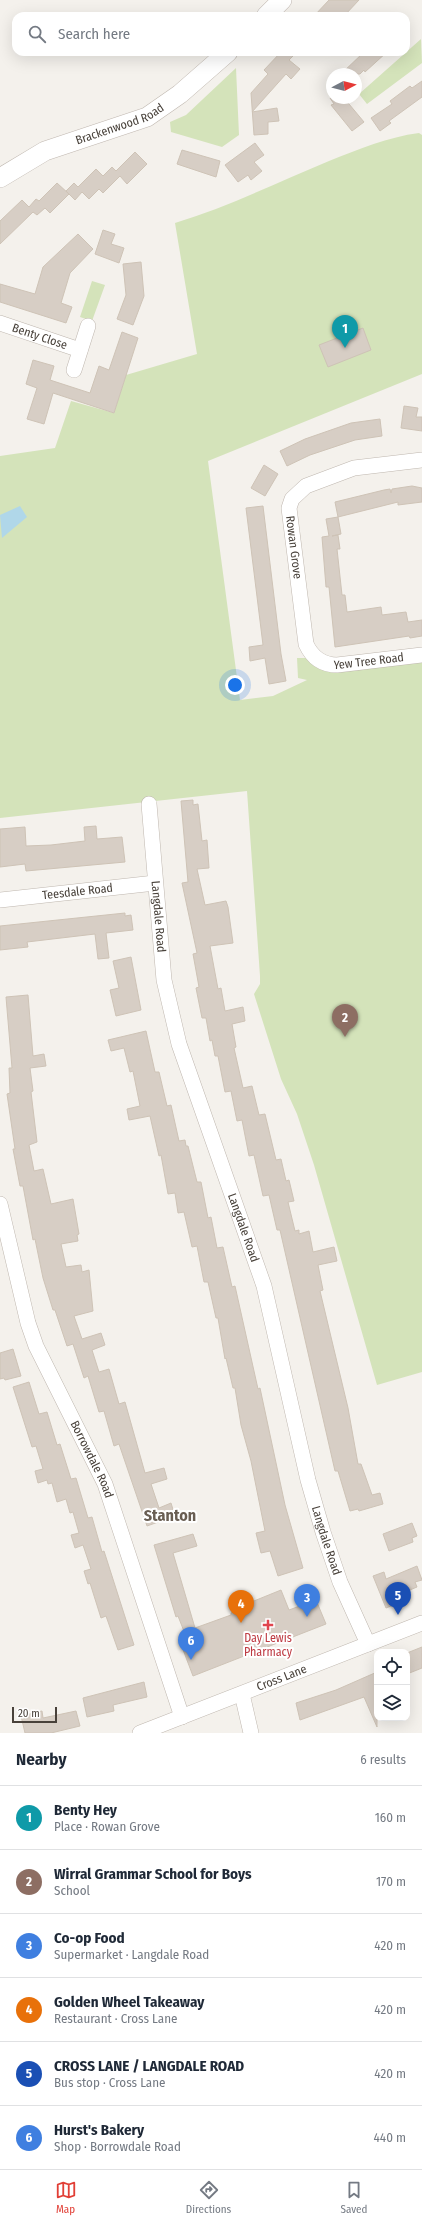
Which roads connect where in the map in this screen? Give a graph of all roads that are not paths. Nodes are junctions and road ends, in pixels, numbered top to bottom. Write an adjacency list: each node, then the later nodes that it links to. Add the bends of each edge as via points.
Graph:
1 (282, 0): 2 (street)
2 (270, 12)
3 (223, 56): 4 (street, Brackenwood Road, via 180,94 148,117 45,151)
4 (0, 178)
5 (0, 323): 7 (street, Benty Close)
6 (88, 326): 7 (street, Benty Close)
7 (80, 350): 8 (street, Benty Close)
8 (74, 370)
9 (422, 460): 11 (street, Rowan Grove, via 354,468 306,486 292,500 289,508 306,644)
10 (422, 655): 11 (street, Yew Tree Road, via 337,666 326,665)
11 (318, 660)
12 (149, 804): 13 (street, Langdale Road)
13 (155, 883): 14 (street, Teesdale Road); 17 (street, Langdale Road, via 164,980 179,1044 264,1286 308,1480 323,1532 340,1582)
14 (0, 900)
15 (0, 1204): 19 (street, Borrowdale Road, via 28,1323 36,1346 105,1484)
16 (422, 1623): 17 (street, Cross Lane)
17 (368, 1644): 18 (street, Cross Lane)
18 (242, 1694): 19 (street, Cross Lane); 21 (street)
19 (182, 1717): 20 (street, Cross Lane)
20 (140, 1733)
21 (251, 1733)

